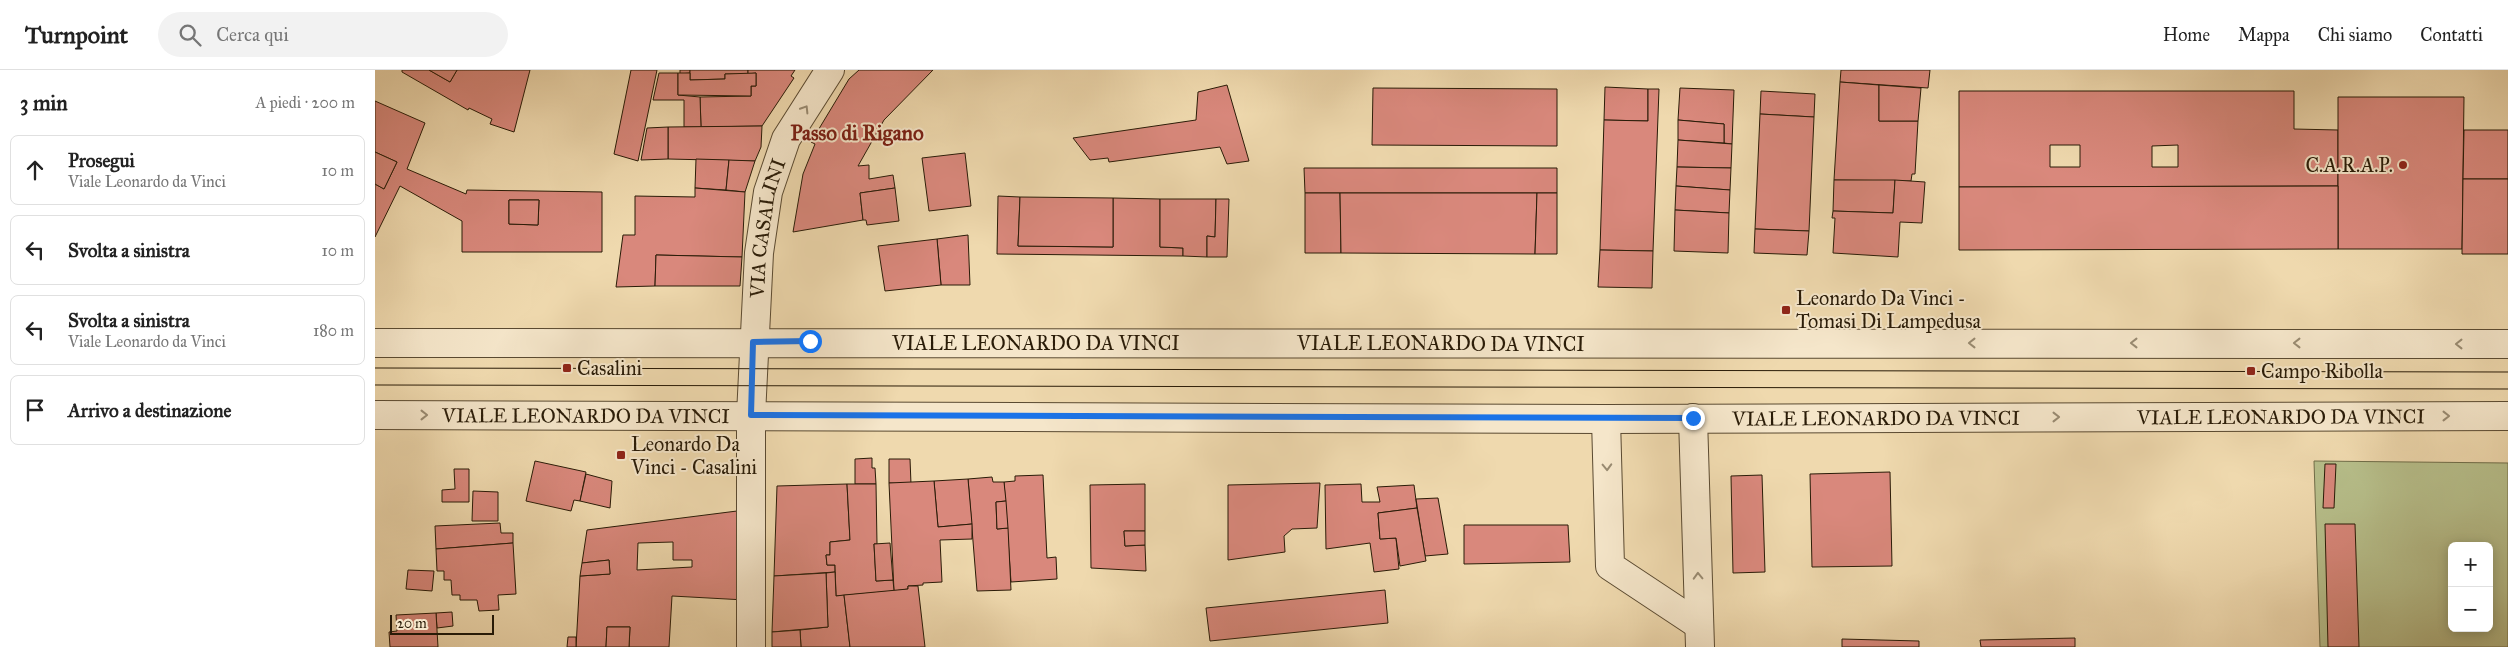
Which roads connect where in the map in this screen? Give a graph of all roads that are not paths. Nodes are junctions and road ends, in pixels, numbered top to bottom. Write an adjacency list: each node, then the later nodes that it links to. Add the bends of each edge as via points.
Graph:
1 (830, 70): 3 (street, VIA CASALINI, one-way to 1, via 759,253 769,192 786,140)
2 (375, 342): 3 (street, VIALE LEONARDO DA VINCI)
3 (753, 342): 4 (street, VIALE LEONARDO DA VINCI, one-way to 3); 6 (street, VIA CASALINI)
4 (2508, 344)
5 (375, 415): 6 (street, VIALE LEONARDO DA VINCI, one-way to 6)
6 (751, 415): 8 (street, VIALE LEONARDO DA VINCI); 11 (street)
7 (2508, 416): 9 (street, VIALE LEONARDO DA VINCI, one-way to 7)
8 (1606, 418): 9 (street, VIALE LEONARDO DA VINCI); 10 (street, one-way to 10, via 1610,566)
9 (1693, 418): 10 (street, one-way to 9)
10 (1699, 636)
11 (751, 647)

